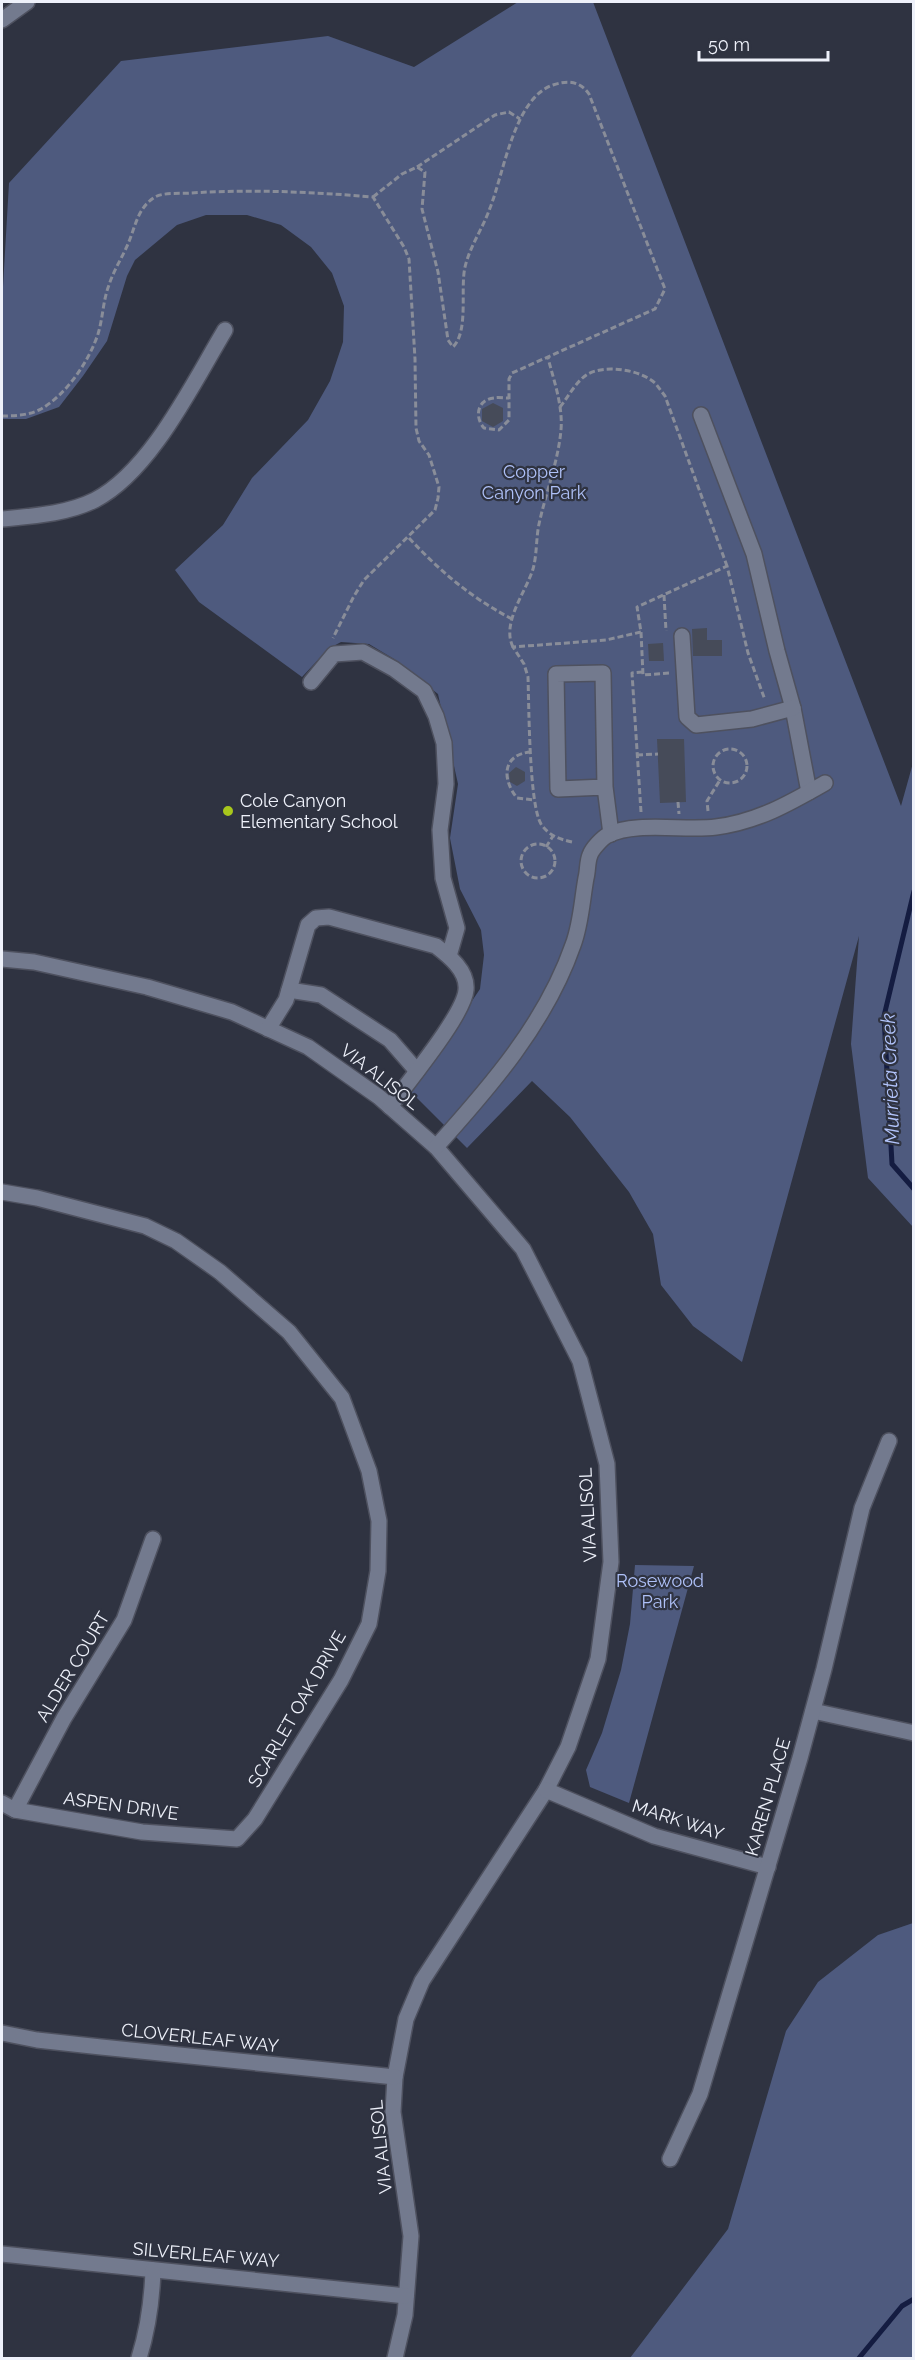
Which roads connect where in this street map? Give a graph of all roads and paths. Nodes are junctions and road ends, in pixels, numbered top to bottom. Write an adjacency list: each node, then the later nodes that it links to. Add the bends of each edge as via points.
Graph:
1 (27, 2): 2 (street)
2 (2, 20)
3 (520, 119): 4 (path, via 509,112 495,115); 4 (path, via 465,268 461,331 453,347 447,340 438,272 422,209 425,172); 7 (path, via 542,90 560,83 583,85 665,289 655,309)
4 (417, 167): 5 (path)
5 (373, 197): 11 (path, via 273,190 157,196 138,217 108,286 98,334 68,386 40,410); 13 (path, via 409,259 416,428 440,487 435,510)
6 (225, 330): 12 (street, via 167,426 143,460 120,482 96,500 66,510)
7 (548, 358): 8 (path, via 512,373); 9 (path)
8 (509, 398): 8 (path, via 506,426 500,430 484,428 477,414 481,404 493,398)
9 (560, 407): 14 (path, via 589,374 607,369 645,376 656,384 665,396); 15 (path, via 561,429 539,525 534,567)
10 (701, 415): 21 (street, via 754,554)
11 (2, 416)
12 (2, 519)
13 (409, 538): 15 (path, via 449,578); 17 (path, via 364,580)
14 (727, 567)
15 (512, 619): 18 (path, via 509,632)
16 (682, 636): 21 (street, via 687,717 696,725 752,719)
17 (333, 638)
18 (513, 647)
19 (643, 672): 24 (path, via 632,673)
20 (310, 682): 37 (street, via 334,654 363,652 424,691 444,742 446,784 440,830 444,878 457,928)
21 (793, 708): 28 (street)
22 (531, 752): 29 (path, via 513,758 506,777 516,798)
23 (658, 754): 24 (path)
24 (637, 755): 32 (path)
25 (720, 779): 25 (path, via 734,782 744,776 746,759 738,751 728,749 715,759 714,769); 31 (path, via 707,801)
26 (825, 783): 28 (street)
27 (605, 787): 27 (street, via 603,673 556,674 558,789); 34 (street)
28 (809, 792): 34 (street, via 750,821 715,828 626,829)
29 (534, 800)
30 (678, 802): 33 (path)
31 (709, 813)
32 (641, 814)
33 (679, 816)
34 (611, 834): 43 (street, via 590,855 574,944 551,995 486,1092)
35 (553, 836): 36 (path)
36 (546, 847): 36 (path, via 531,845 523,853 521,864 527,874 538,878 551,871 554,855)
37 (449, 956): 39 (street, via 436,946 329,916 316,918 308,925); 41 (street, via 462,970 467,989 447,1029)
38 (2, 959): 40 (street, VIA ALISOL, via 34,962 147,987 232,1012)
39 (289, 990): 40 (street); 41 (street, via 321,996 331,1002 390,1040)
40 (268, 1029): 42 (street, VIA ALISOL, via 308,1047)
41 (417, 1071): 42 (street)
42 (390, 1107): 43 (street, VIA ALISOL)
43 (436, 1148): 49 (street, VIA ALISOL, via 523,1249 580,1361 607,1464 611,1562 598,1659 568,1747)
44 (2, 1192): 51 (street, SCARLET OAK DRIVE, via 145,1226 176,1241 220,1272 289,1332 336,1390 362,1450 379,1521 378,1571 369,1624 341,1680 255,1819)
45 (889, 1442): 47 (street, KAREN PLACE, via 862,1509)
46 (153, 1539): 50 (street, ALDER COURT, via 124,1620)
47 (813, 1711): 48 (street); 52 (street, KAREN PLACE)
48 (914, 1733)
49 (546, 1790): 52 (street, MARK WAY, via 654,1836); 54 (street, VIA ALISOL, via 422,1981 406,2019)
50 (8, 1806): 51 (street, ASPEN DRIVE, via 142,1832)
51 (237, 1839)
52 (768, 1867): 55 (street, KAREN PLACE, via 700,2094)
53 (2, 2033): 54 (street, CLOVERLEAF WAY, via 101,2048)
54 (395, 2077): 58 (street, VIA ALISOL, via 393,2112 411,2236)
55 (670, 2159)
56 (2, 2254): 57 (street, SILVERLEAF WAY)
57 (153, 2270): 58 (street, SILVERLEAF WAY); 59 (street, via 146,2335)
58 (406, 2296): 60 (street, VIA ALISOL)
59 (139, 2358)
60 (394, 2358)

